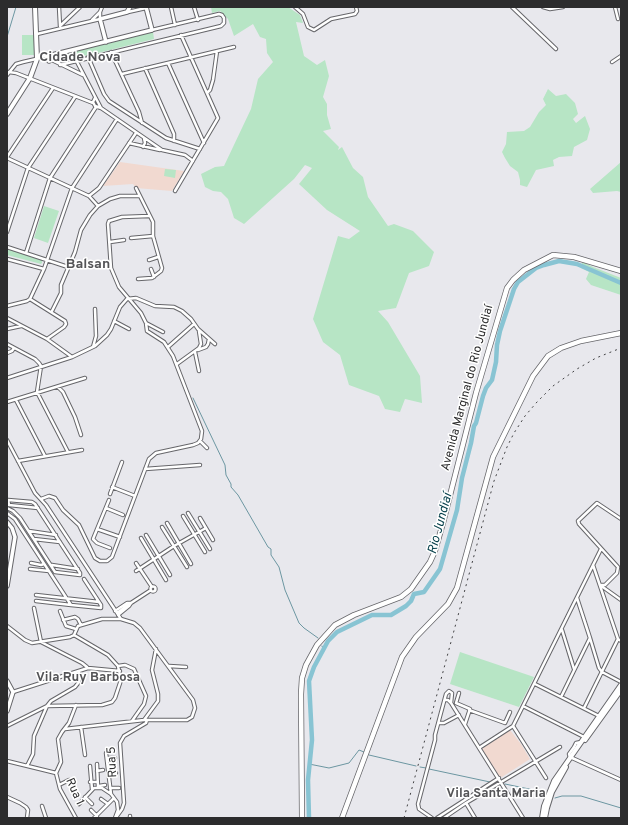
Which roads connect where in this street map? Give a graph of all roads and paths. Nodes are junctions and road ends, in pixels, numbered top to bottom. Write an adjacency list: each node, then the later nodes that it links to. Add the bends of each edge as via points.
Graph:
1 (35, 7): 26 (main road)
2 (59, 7): 20 (street)
3 (80, 7): 17 (street)
4 (102, 7): 15 (street)
5 (130, 7): 16 (street)
6 (146, 7): 16 (street); 25 (street)
7 (171, 7): 23 (street)
8 (194, 7): 21 (street)
9 (295, 7): 10 (street, via 303,14 309,28 314,30 330,19 354,14 357,11)
10 (356, 7)
11 (512, 7): 30 (street)
12 (543, 7): 13 (street)
13 (563, 7)
14 (615, 7): 19 (street)
15 (100, 12): 18 (street); 22 (street)
16 (127, 12): 18 (street)
17 (68, 18): 20 (street); 24 (street)
18 (100, 19): 22 (street); 28 (street)
19 (618, 19)
20 (60, 20): 24 (street)
21 (198, 20): 23 (street); 27 (street, via 220,14 225,22 221,26)
22 (90, 22): 24 (street)
23 (175, 25): 25 (street)
24 (60, 27): 26 (street)
25 (152, 30): 28 (street)
26 (36, 34): 37 (main road)
27 (181, 35): 32 (street); 36 (street)
28 (106, 42): 34 (street)
29 (234, 46): 31 (street)
30 (556, 49)
31 (217, 51): 36 (street); 52 (street, via 213,80)
32 (111, 52): 35 (street); 47 (street)
33 (621, 56): 40 (street)
34 (49, 57): 37 (street); 38 (street, via 49,61)
35 (88, 57): 39 (street); 60 (street, via 106,98)
36 (192, 57): 41 (street); 52 (street)
37 (36, 58): 43 (street); 50 (main road)
38 (52, 60): 42 (street)
39 (76, 60): 42 (street); 49 (street)
40 (612, 62)
41 (168, 63): 44 (street); 67 (street)
42 (60, 65): 49 (street)
43 (14, 67): 45 (street); 46 (street)
44 (145, 68): 47 (street); 65 (street, via 174,134)
45 (9, 72): 46 (street); 48 (street)
46 (16, 72): 50 (street)
47 (122, 74): 58 (street)
48 (7, 75)
49 (84, 75): 54 (street)
50 (30, 78): 51 (street); 59 (main road)
51 (53, 88): 53 (street); 71 (street)
52 (207, 93): 67 (street, via 218,119)
53 (75, 97): 55 (street); 73 (street)
54 (95, 98): 55 (street); 57 (street)
55 (93, 103): 56 (street)
56 (96, 107): 57 (street); 74 (street)
57 (101, 108): 61 (street)
58 (137, 110): 60 (street); 62 (street)
59 (7, 114)
60 (132, 116): 62 (street)
61 (117, 119): 63 (street); 75 (street)
62 (142, 123): 65 (street)
63 (136, 133): 64 (street); 66 (street)
64 (144, 137): 68 (street, via 146,141); 70 (street)
65 (174, 141): 69 (street)
66 (129, 143): 68 (street); 78 (street, via 99,188)
67 (204, 143): 69 (street)
68 (143, 147): 70 (street)
69 (200, 149): 72 (street)
70 (162, 150): 72 (street, via 185,155)
71 (7, 158): 73 (street)
72 (193, 161): 77 (street)
73 (28, 168): 74 (street); 82 (street)
74 (50, 178): 75 (street); 88 (street)
75 (72, 188): 78 (street); 91 (street)
76 (136, 188): 79 (street)
77 (175, 191)
78 (89, 196): 80 (street)
79 (139, 196): 80 (street, via 114,197); 81 (street)
80 (98, 206): 93 (street, via 84,224)
81 (149, 216): 83 (street, via 153,222); 86 (street, via 110,220)
82 (7, 232)
83 (153, 236): 84 (street); 89 (street)
84 (132, 238)
85 (124, 240): 86 (street)
86 (110, 242): 100 (street, via 111,268)
87 (7, 247): 88 (street)
88 (26, 253): 91 (street)
89 (158, 257): 92 (street); 97 (street, via 162,270)
90 (7, 259): 94 (street)
91 (48, 260): 93 (street); 94 (street)
92 (149, 260)
93 (68, 267): 103 (street, via 61,285 61,293)
94 (44, 268): 99 (street)
95 (151, 269): 97 (street)
96 (621, 271): 313 (main road, Avenida Marginal do Rio Jundiaí, via 574,257 553,256 524,270 507,288 430,562 411,589 401,597 335,625 313,651 306,665 301,694)
97 (154, 277): 98 (street)
98 (138, 279)
99 (30, 299): 101 (street); 103 (street)
100 (127, 299): 105 (street, via 121,305); 106 (street, via 138,309); 107 (street, via 133,298 158,306 178,308)
101 (7, 306)
102 (95, 309): 120 (street, via 96,336)
103 (52, 311): 114 (street, via 65,320 66,324)
104 (7, 318): 108 (street)
105 (114, 321): 110 (street); 120 (street, via 107,335)
106 (146, 323): 112 (street); 118 (street, via 147,331)
107 (194, 324): 111 (street); 118 (street)
108 (21, 325): 109 (street); 114 (street)
109 (7, 329)
110 (129, 329)
111 (198, 329): 115 (street); 121 (street, via 201,344)
112 (163, 332)
113 (621, 333): 314 (main road, via 561,348 548,356 533,376 493,458 460,580 443,611 416,637 406,651)
114 (48, 339): 123 (street)
115 (209, 339): 117 (street); 121 (street, via 206,347)
116 (7, 344): 119 (street)
117 (215, 344)
118 (168, 347): 124 (street)
119 (14, 348): 122 (street); 125 (street, via 35,359)
120 (93, 348): 123 (street)
121 (196, 351): 124 (street); 126 (street)
122 (7, 353)
123 (72, 357): 125 (street)
124 (177, 364): 135 (street, via 202,431)
125 (41, 366): 127 (street); 130 (street)
126 (198, 371)
127 (7, 378)
128 (85, 378): 129 (street)
129 (57, 387): 130 (street); 133 (street, via 63,392 77,420)
130 (37, 392): 131 (street); 140 (street)
131 (16, 400): 132 (street); 141 (street)
132 (7, 402)
133 (81, 435)
134 (7, 440): 137 (street)
135 (200, 441): 136 (street); 145 (street, via 193,445 156,453 149,459)
136 (207, 448)
137 (12, 450): 139 (street); 142 (street)
138 (82, 450): 140 (street)
139 (7, 451)
140 (68, 452): 141 (street)
141 (45, 456): 142 (street)
142 (18, 461): 149 (street)
143 (122, 462): 146 (street)
144 (200, 465): 145 (street)
145 (145, 469): 148 (street)
146 (112, 487): 147 (street); 148 (street)
147 (110, 494)
148 (134, 496): 170 (street)
149 (40, 499): 170 (street, via 49,496 54,498 78,525 98,560 110,560); 209 (street, via 58,522)
150 (109, 500): 153 (street)
151 (7, 508): 165 (street, via 16,514)
152 (38, 508): 152 (street, via 33,502 8,500 10,505); 169 (street)
153 (106, 508): 156 (street); 164 (street)
154 (7, 513): 185 (street, via 15,519)
155 (188, 513): 166 (street)
156 (123, 515)
157 (183, 516): 167 (street)
158 (200, 518): 163 (street)
159 (621, 519): 179 (street, via 597,503 579,520 578,522)
160 (7, 522): 199 (street, via 15,537)
161 (167, 523): 175 (street)
162 (162, 527): 176 (street)
163 (206, 528): 166 (street); 173 (street)
164 (97, 529): 170 (street); 177 (street, via 94,541)
165 (28, 531): 169 (street); 172 (street)
166 (200, 531): 167 (street); 178 (street)
167 (194, 534): 175 (street); 180 (street)
168 (146, 535): 181 (street)
169 (56, 536): 174 (street)
170 (120, 537)
171 (141, 538): 182 (street)
172 (34, 539): 174 (street); 188 (street)
173 (213, 540)
174 (60, 542): 192 (street)
175 (179, 543): 176 (street); 186 (street)
176 (174, 546): 181 (street); 189 (street)
177 (110, 548)
178 (210, 549)
179 (601, 549): 187 (street); 198 (street, via 619,570 605,584)
180 (205, 552)
181 (158, 556): 182 (street); 195 (street)
182 (153, 559): 190 (street); 197 (street)
183 (31, 563): 185 (street)
184 (136, 563): 190 (street)
185 (44, 564): 193 (street)
186 (191, 564)
187 (593, 564): 198 (street); 202 (street)
188 (51, 565): 192 (street); 192 (street, via 56,572 79,575)
189 (187, 567)
190 (140, 568): 194 (street); 209 (street, via 155,590 151,590)
191 (30, 569): 193 (street)
192 (78, 569)
193 (49, 571): 201 (street)
194 (136, 571)
195 (170, 575)
196 (84, 579): 205 (street)
197 (166, 580)
198 (600, 585): 203 (street); 219 (street)
199 (7, 586)
200 (36, 595): 201 (street)
201 (68, 598): 205 (street); 206 (street)
202 (577, 598): 216 (street); 218 (street)
203 (621, 600)
204 (36, 601): 206 (street)
205 (99, 602): 206 (street, via 101,608)
206 (71, 605)
207 (34, 608): 220 (street)
208 (60, 611): 211 (street)
209 (116, 613): 210 (street); 212 (street)
210 (110, 619): 212 (street); 213 (street)
211 (63, 620): 213 (street, via 75,617); 215 (street, via 66,626)
212 (121, 620): 221 (street, via 137,625)
213 (81, 625): 215 (street)
214 (7, 626): 220 (street, via 29,642)
215 (76, 629): 217 (street)
216 (562, 630): 228 (street); 234 (street)
217 (74, 635): 220 (street); 224 (street, via 108,656)
218 (590, 638): 228 (street); 231 (street)
219 (620, 640): 231 (street)
220 (41, 642): 227 (street)
221 (156, 649): 222 (street); 223 (street)
222 (161, 655): 223 (street); 225 (street)
223 (155, 656): 252 (street, via 152,670 158,701)
224 (118, 666): 230 (street); 254 (street, via 125,665 134,669 146,696 144,704)
225 (168, 666): 226 (street); 252 (street, via 193,700 195,711 187,720)
226 (186, 667)
227 (88, 668): 229 (street); 230 (street)
228 (574, 670): 239 (street)
229 (79, 671): 237 (street); 243 (street, via 79,682 75,687)
230 (120, 671): 242 (street, via 121,684 112,702 102,705)
231 (602, 672): 233 (street); 245 (street)
232 (7, 681): 237 (street)
233 (621, 682)
234 (535, 684): 239 (street); 244 (street)
235 (621, 685): 250 (main road)
236 (621, 690): 270 (main road)
237 (13, 692): 247 (street)
238 (459, 693): 246 (street, via 456,703)
239 (561, 697): 245 (street)
240 (445, 700): 241 (street); 241 (street, via 447,692 450,692 453,695); 256 (street)
241 (451, 703): 249 (street)
242 (76, 705): 243 (street); 255 (street)
243 (47, 706): 258 (street); 274 (street, via 34,736 33,754)
244 (523, 706): 259 (street); 263 (street)
245 (584, 708): 250 (street)
246 (469, 710): 248 (street, via 505,723); 251 (street)
247 (7, 711)
248 (510, 712)
249 (459, 715): 253 (street); 256 (street)
250 (599, 716): 263 (main road)
251 (466, 719): 253 (street); 257 (street)
252 (146, 720): 254 (street); 309 (street, Rua 5, via 146,723 124,736 120,743 124,803)
253 (462, 720): 257 (street)
254 (132, 721): 260 (street)
255 (69, 723): 261 (street); 262 (street)
256 (438, 723): 315 (street, via 418,806 419,810)
257 (464, 724): 265 (street)
258 (7, 726)
259 (513, 726): 265 (street); 272 (street)
260 (81, 727): 261 (street); 267 (street)
261 (76, 728): 262 (street)
262 (65, 729): 278 (street, via 58,739 61,762)
263 (584, 737): 270 (main road)
264 (560, 747): 272 (street)
265 (479, 748): 281 (street)
266 (106, 752): 268 (street)
267 (85, 755)
268 (107, 758): 269 (street); 279 (street)
269 (115, 758)
270 (571, 758): 284 (street); 320 (main road, via 554,781 546,798); 321 (main road, via 552,792)
271 (7, 761): 274 (street)
272 (535, 761): 282 (street); 287 (street)
273 (97, 764): 277 (street)
274 (27, 766): 278 (street)
275 (90, 766): 285 (street)
276 (104, 770): 277 (street)
277 (97, 771): 290 (street)
278 (56, 773): 288 (street, Rua 1)
279 (109, 773): 280 (street); 291 (street)
280 (116, 773)
281 (499, 778): 287 (street); 293 (street)
282 (546, 778)
283 (69, 780): 288 (street)
284 (621, 780)
285 (90, 782): 286 (street); 294 (street)
286 (96, 782)
287 (501, 782): 295 (street); 319 (street)
288 (59, 785): 312 (street, Rua 1)
289 (105, 785): 290 (street)
290 (98, 786): 294 (street); 296 (street)
291 (110, 788): 292 (street); 296 (street)
292 (119, 788)
293 (482, 789): 295 (street); 301 (street)
294 (92, 790): 298 (street)
295 (484, 793): 302 (street)
296 (111, 794): 299 (street)
297 (7, 797): 310 (street, via 26,807)
298 (85, 797): 303 (street); 304 (street)
299 (114, 798): 305 (street); 309 (street, via 118,806)
300 (101, 799): 305 (street)
301 (464, 800): 302 (street); 316 (street)
302 (466, 803): 317 (street); 318 (street)
303 (79, 804)
304 (92, 804)
305 (108, 804): 308 (street)
306 (42, 806): 311 (street)
307 (91, 810): 308 (street)
308 (96, 817)
309 (116, 817)
310 (27, 818)
311 (46, 818)
312 (76, 818)
313 (302, 818)
314 (342, 818)
315 (432, 818)
316 (437, 818)
317 (444, 818)
318 (475, 818)
319 (522, 818)
320 (542, 818)
321 (545, 818)

